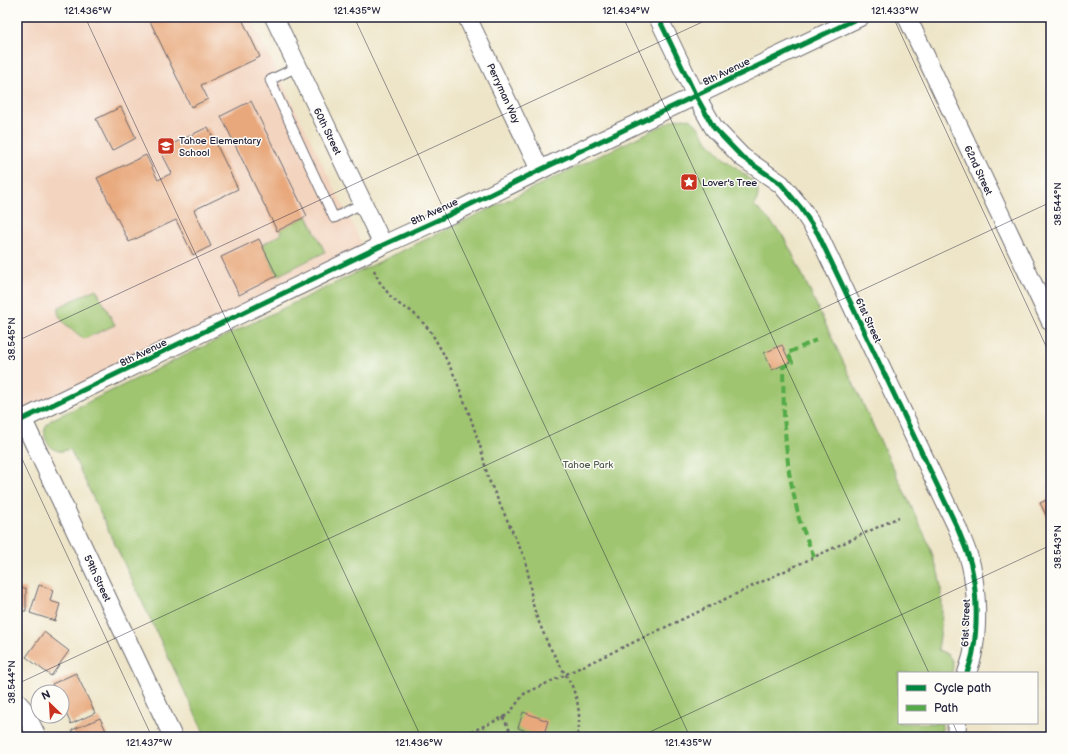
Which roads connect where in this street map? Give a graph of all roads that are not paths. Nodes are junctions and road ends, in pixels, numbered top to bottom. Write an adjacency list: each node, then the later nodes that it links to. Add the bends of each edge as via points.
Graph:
1 (274, 17): 6 (street, 60th Street)
2 (467, 17): 8 (street, Perryman Way)
3 (658, 17): 7 (street, 61st Street)
4 (860, 17): 7 (street, 8th Avenue)
5 (907, 17): 11 (street, 62nd Street)
6 (297, 67): 9 (street, 60th Street); 9 (lane, via 270,80 334,218)
7 (696, 96): 8 (street, 8th Avenue); 13 (street, 61st Street, via 714,128 742,157 781,184 818,234 957,527 971,565 975,588 973,653)
8 (540, 170): 10 (street, 8th Avenue)
9 (363, 203): 10 (street, 60th Street)
10 (383, 245): 12 (street, 8th Avenue)
11 (1051, 322)
12 (20, 421): 17 (street, 59th Street)
13 (967, 672)
14 (18, 703): 16 (street)
15 (957, 724): 18 (street)
16 (37, 737)
17 (173, 737)
18 (956, 737)

